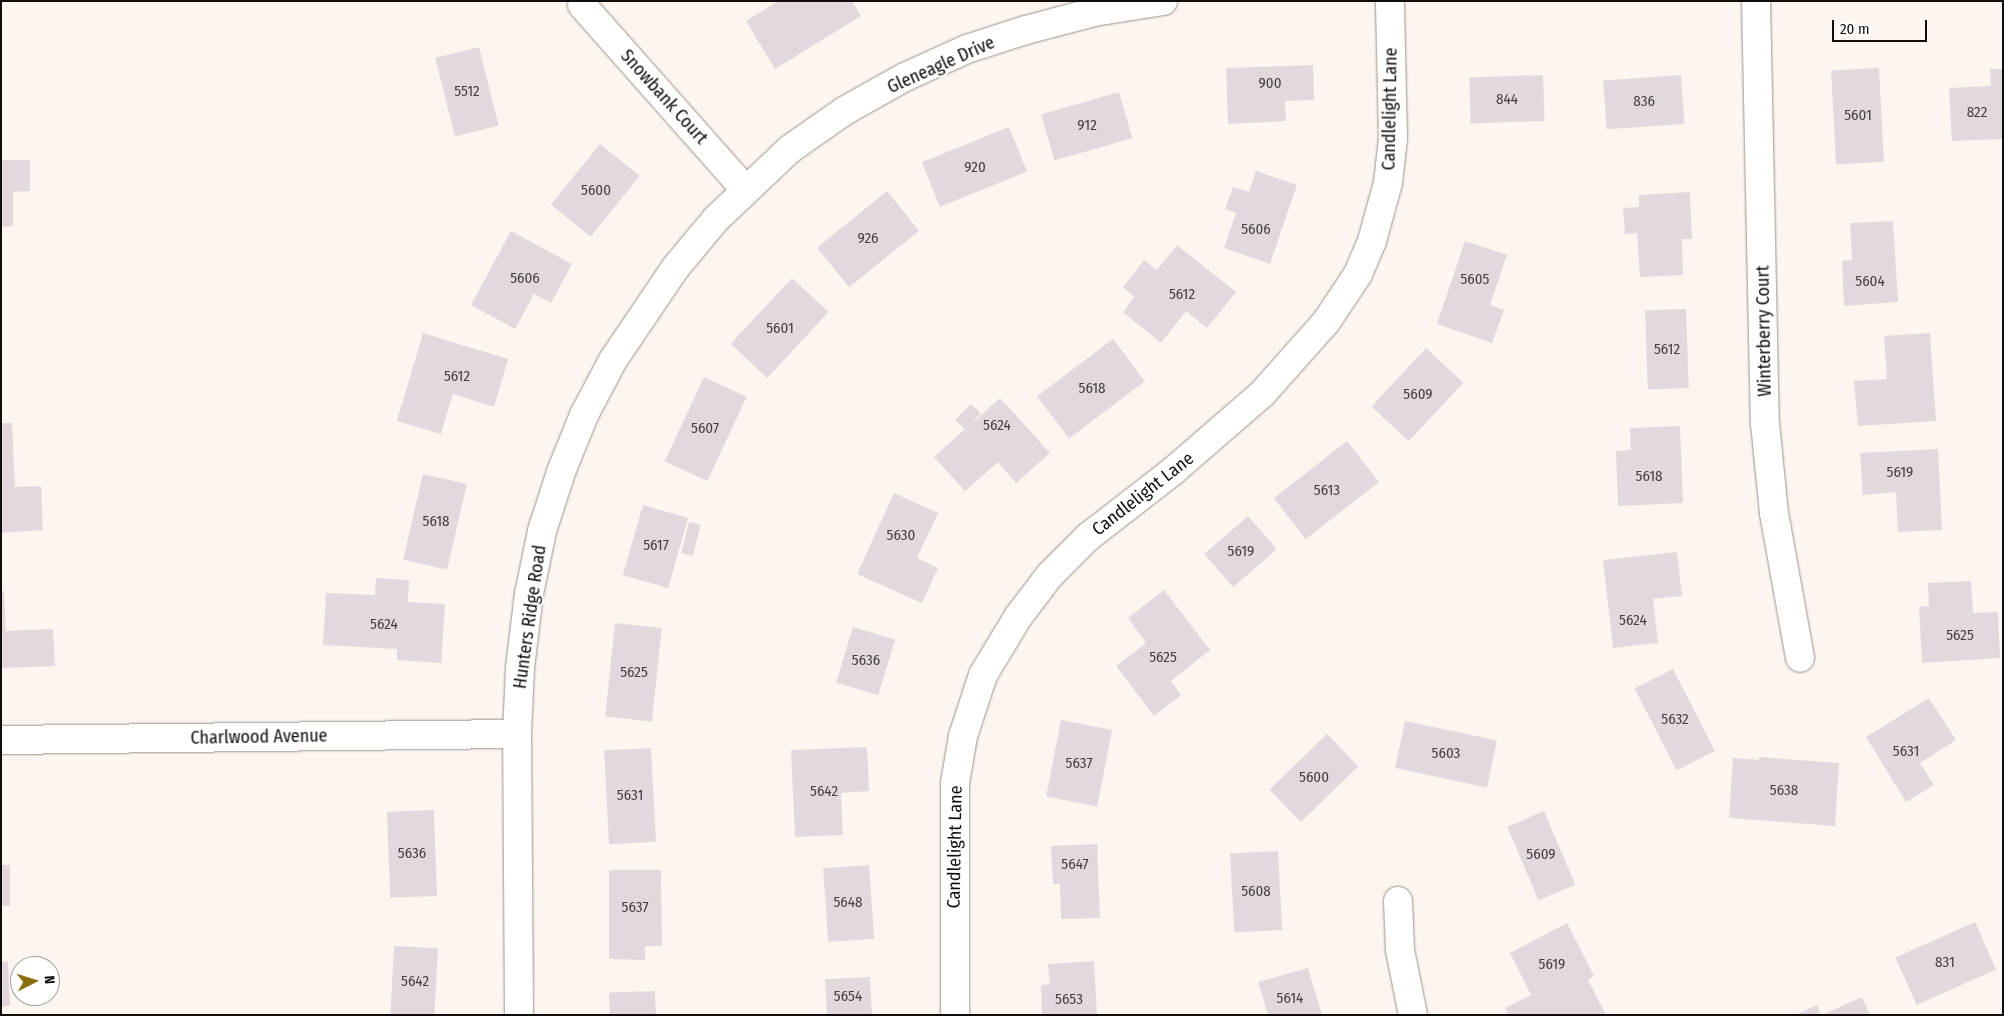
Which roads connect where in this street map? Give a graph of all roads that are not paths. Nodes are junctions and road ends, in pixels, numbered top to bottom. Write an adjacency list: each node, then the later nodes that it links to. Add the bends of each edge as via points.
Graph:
1 (1164, 1): 5 (street, Gleneagle Drive, via 1094,12 967,49 905,77 846,110 790,149)
2 (1390, 1): 11 (street, Candlelight Lane, via 1393,138 1388,183 1372,241 1358,274 1326,322 1262,394 1174,471 1088,537 1050,575 1018,617 983,675 963,736 955,783)
3 (1756, 1): 6 (street, Winterberry Court, via 1765,423 1774,512)
4 (582, 5): 5 (street, Snowbank Court)
5 (745, 188): 7 (street, Hunters Ridge Road, via 676,267 613,360 584,414 560,472 540,540 520,668)
6 (1800, 658)
7 (517, 734): 8 (street, Charlwood Avenue); 10 (street, Hunters Ridge Road)
8 (1, 740)
9 (1398, 901): 12 (street, via 1400,950)
10 (519, 1015)
11 (955, 1015)
12 (1413, 1015)

